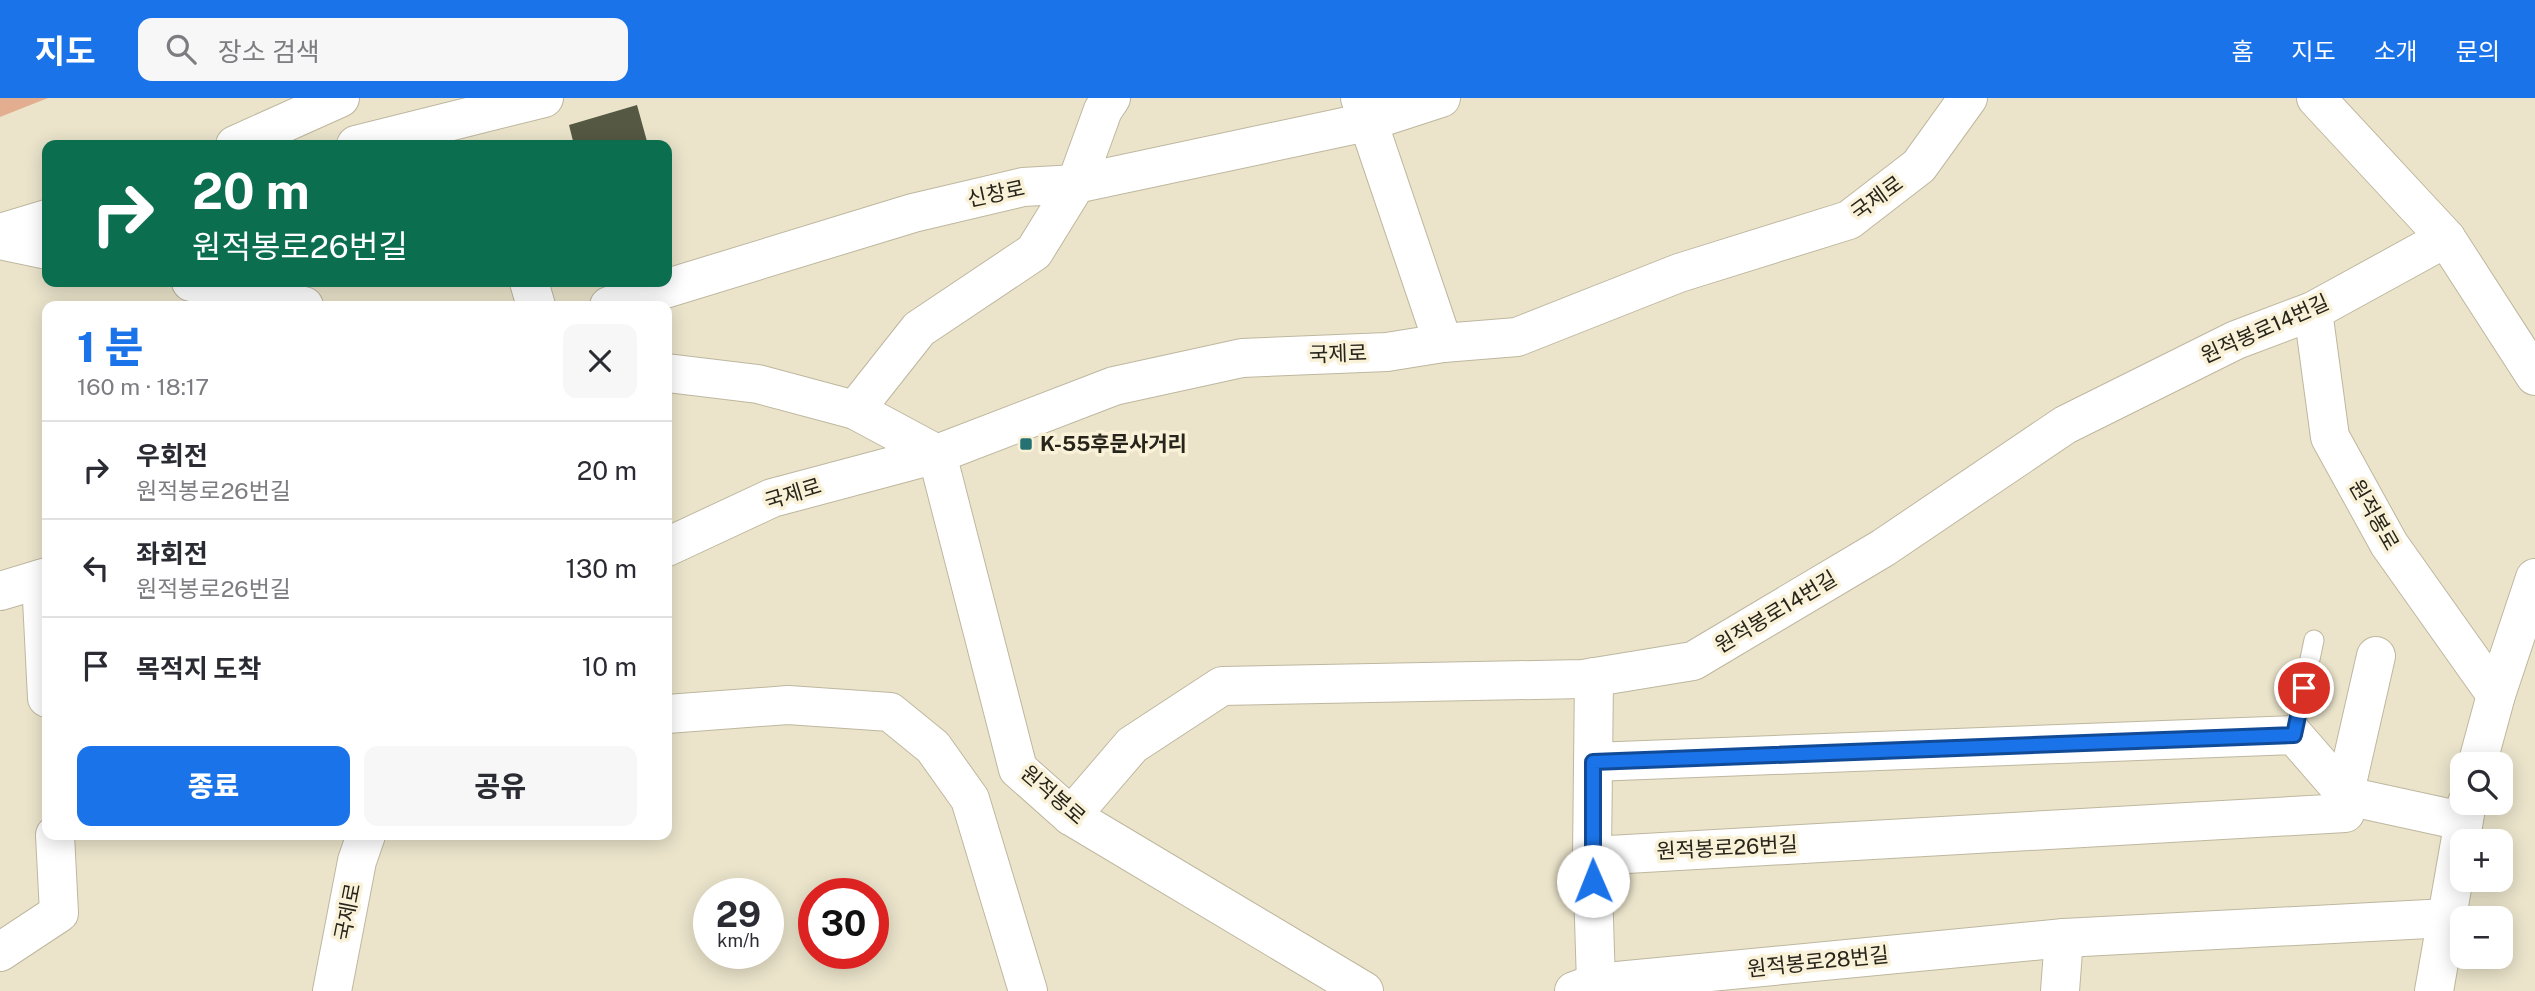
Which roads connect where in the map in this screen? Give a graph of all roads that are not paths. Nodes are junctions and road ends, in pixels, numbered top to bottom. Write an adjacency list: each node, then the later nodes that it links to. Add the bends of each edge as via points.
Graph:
1 (340, 98): 9 (street)
2 (544, 98): 8 (street)
3 (1111, 98): 11 (street)
4 (1441, 98): 7 (street)
5 (1968, 98): 23 (street, 국제로, via 1919,166 1849,220 1679,273 1517,337)
6 (2316, 98): 14 (street)
7 (1363, 110): 11 (street, 신창로); 23 (street)
8 (482, 120): 10 (street)
9 (246, 140)
10 (381, 140)
11 (1076, 184): 19 (street, 신창로, via 1023,187 914,213); 26 (street, via 1034,252 919,329)
12 (42, 220): 13 (street)
13 (0, 233)
14 (2446, 239): 22 (street, 원적봉로14번길); 25 (street)
15 (0, 240): 16 (street)
16 (42, 249)
17 (214, 287): 20 (street)
18 (671, 287): 21 (street, 신창로)
19 (672, 287)
20 (280, 301)
21 (625, 301)
22 (2313, 311): 34 (street, 원적봉로14번길, via 2236,340 2065,425 1884,548 1693,661); 35 (street, 원적봉로, via 2330,437 2389,544)
23 (1443, 343): 27 (street, 국제로, via 1387,352 1242,358 1114,386)
24 (672, 374): 26 (street, via 758,384)
25 (2535, 376)
26 (855, 410): 27 (street)
27 (937, 454): 28 (street, 국제로, via 772,498); 43 (street, 원적봉로, via 1018,769)
28 (672, 545)
29 (2535, 578): 35 (street)
30 (42, 579): 31 (street)
31 (0, 591)
32 (2314, 640): 37 (lane)
33 (2376, 656): 40 (street)
34 (1594, 677): 39 (street); 43 (street, 원적봉로14번길, via 1222,686 1132,745)
35 (2496, 695): 38 (street)
36 (672, 713): 52 (street, via 789,705 890,712 933,747 970,799)
37 (2294, 735): 39 (street); 40 (street)
38 (2481, 752)
39 (1593, 762): 46 (street)
40 (2347, 796): 41 (street); 46 (street, 원적봉로26번길, via 2345,813)
41 (2450, 810)
42 (2464, 815): 47 (street)
43 (1071, 816): 53 (street, 원적봉로)
44 (55, 840): 49 (street, via 59,914)
45 (364, 840): 51 (street, 국제로)
46 (1592, 856): 50 (street)
47 (2447, 918): 48 (street, 원적봉로28번길); 55 (street)
48 (2064, 938): 50 (street, 원적봉로28번길); 54 (street)
49 (0, 952)
50 (1585, 987)
51 (332, 991)
52 (1028, 991)
53 (1364, 991)
54 (2060, 991)
55 (2434, 991)

